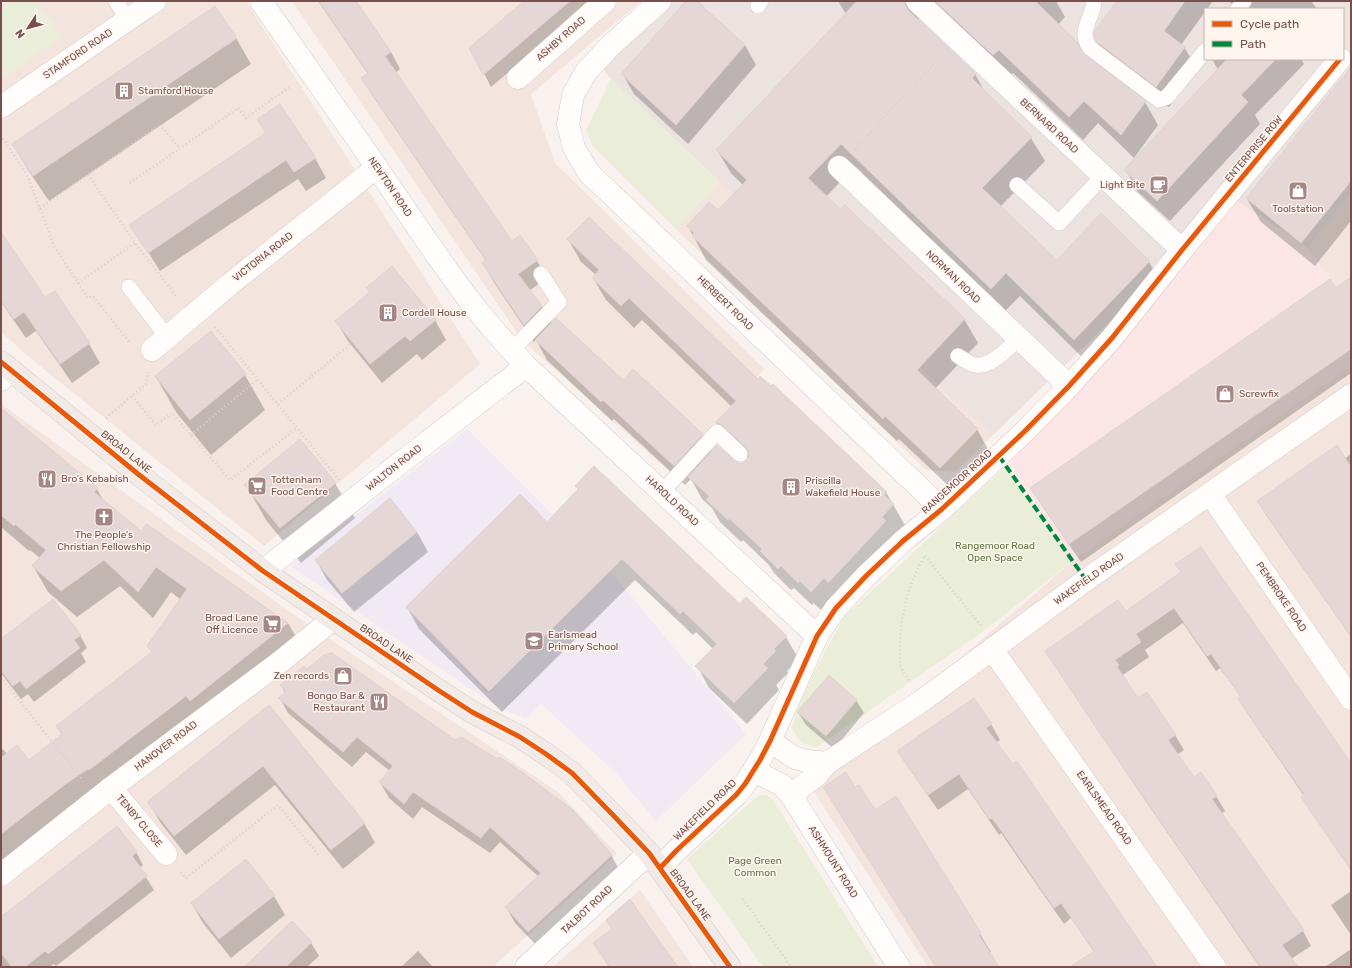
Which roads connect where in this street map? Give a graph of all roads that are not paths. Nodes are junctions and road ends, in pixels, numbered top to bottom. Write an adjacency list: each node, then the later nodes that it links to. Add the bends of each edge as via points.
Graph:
1 (116, 1): 8 (lane)
2 (155, 1): 8 (street, STAMFORD ROAD)
3 (261, 1): 15 (street, NEWTON ROAD)
4 (605, 1): 13 (street, ASHBY ROAD)
5 (660, 1): 32 (street, HERBERT ROAD, via 610,46 586,72 573,95 568,124 574,148 589,173)
6 (917, 1): 17 (street, BERNARD ROAD)
7 (1094, 1): 10 (lane, via 1084,33 1087,44 1159,100 1167,97)
8 (128, 20): 14 (street, STAMFORD ROAD)
9 (1351, 46): 11 (street)
10 (1204, 52)
11 (1344, 55)
12 (1339, 60): 19 (street, ENTERPRISE ROW)
13 (518, 78)
14 (1, 107)
15 (377, 167): 23 (street, VICTORIA ROAD); 25 (street, NEWTON ROAD, via 468,299)
16 (839, 167): 22 (street, NORMAN ROAD)
17 (1103, 176): 18 (lane, via 1059,222); 19 (street, BERNARD ROAD)
18 (1017, 185)
19 (1182, 250): 27 (street, RANGEMOOR ROAD, via 1112,338)
20 (541, 274): 25 (lane, via 559,302)
21 (129, 287): 23 (lane)
22 (1018, 339): 24 (lane, via 1006,352 989,363 976,365); 27 (street, NORMAN ROAD)
23 (159, 343)
24 (958, 356)
25 (519, 358): 30 (street, HAROLD ROAD); 33 (street, WALTON ROAD, via 354,499)
26 (4, 370): 33 (main road, BROAD LANE)
27 (1069, 386): 32 (street, RANGEMOOR ROAD)
28 (1351, 395): 31 (street, WAKEFIELD ROAD)
29 (740, 454): 30 (lane, via 717,432)
30 (662, 492): 35 (street, HAROLD ROAD)
31 (1210, 494): 36 (street, WAKEFIELD ROAD); 37 (street, PEMBROKE ROAD)
32 (942, 509): 35 (street, RANGEMOOR ROAD, via 866,576 836,608)
33 (263, 571): 34 (main road, BROAD LANE)
34 (333, 619): 41 (street, HANOVER ROAD, via 280,662); 44 (main road, BROAD LANE, via 472,712 520,737 572,773)
35 (817, 636): 38 (street, RANGEMOOR ROAD)
36 (992, 649): 39 (street, WAKEFIELD ROAD, via 923,700); 49 (street, EARLSMEAD ROAD)
37 (1351, 699)
38 (770, 742): 39 (street, via 795,758); 40 (street, WAKEFIELD ROAD)
39 (827, 763): 42 (street, WAKEFIELD ROAD, via 817,775)
40 (754, 771): 42 (street, ASHMOUNT ROAD, via 782,785); 44 (street, WAKEFIELD ROAD, via 736,795 677,850)
41 (104, 793): 43 (street, TENBY CLOSE); 45 (street, HANOVER ROAD)
42 (790, 795): 48 (street, ASHMOUNT ROAD)
43 (166, 854)
44 (654, 861): 46 (street, TALBOT ROAD); 47 (main road, BROAD LANE)
45 (1, 875)
46 (526, 967)
47 (730, 967)
48 (899, 967)
49 (1215, 967)

